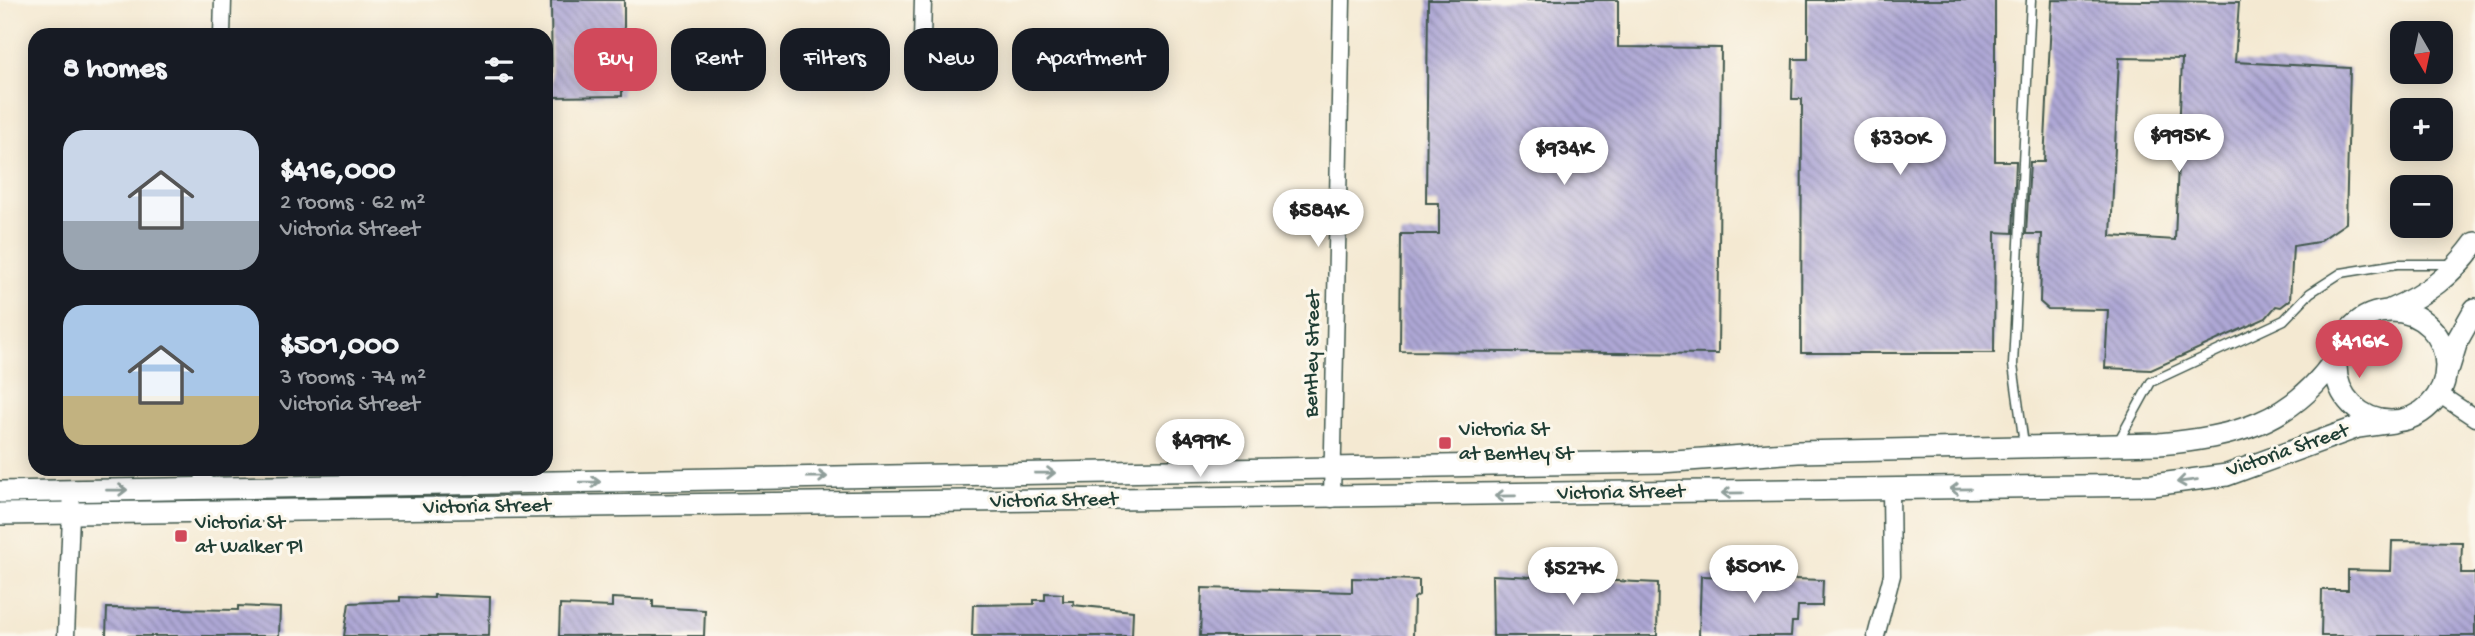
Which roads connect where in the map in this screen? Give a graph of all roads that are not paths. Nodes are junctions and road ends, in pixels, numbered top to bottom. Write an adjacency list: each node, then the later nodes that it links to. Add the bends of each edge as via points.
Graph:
1 (223, 0): 5 (street)
2 (923, 0): 6 (street)
3 (1342, 0): 17 (street, Bentley Street)
4 (2031, 0): 16 (lane, via 2013,365)
5 (222, 28)
6 (922, 28)
7 (2475, 243): 8 (main road)
8 (2460, 264): 10 (main road, via 2423,296); 15 (lane, via 2397,264 2340,273 2310,293 2284,320 2151,382)
9 (2475, 309): 12 (main road, via 2456,341)
10 (2390, 310): 11 (main road, via 2360,319 2348,330); 12 (main road, via 2422,320 2434,331 2446,362)
11 (2336, 358): 14 (main road, via 2336,374 2349,403 2369,417); 15 (main road, Victoria Street, via 2303,397 2259,425 2199,440)
12 (2442, 386): 13 (street); 14 (main road, via 2427,408)
13 (2475, 418)
14 (2393, 422): 21 (main road, Victoria Street, one-way to 21, via 2358,427 2261,465 2192,481)
15 (2116, 445): 16 (main road, Victoria Street)
16 (2024, 447): 17 (main road, Victoria Street, via 1798,452 1661,462)
17 (1332, 468): 19 (main road, Victoria Street, one-way to 17); 24 (street, Bentley Street)
18 (512, 476): 20 (main road, Victoria Street, one-way to 18)
19 (553, 476)
20 (204, 479): 22 (main road, Victoria Street, one-way to 20)
21 (1891, 490): 24 (main road, Victoria Street, one-way to 24); 28 (street, via 1892,575)
22 (72, 491): 23 (main road, Victoria Street); 26 (street)
23 (0, 492)
24 (1332, 499): 26 (main road, Victoria Street)
25 (0, 514): 26 (main road, Victoria Street)
26 (71, 514): 27 (street)
27 (66, 636)
28 (1876, 636)

